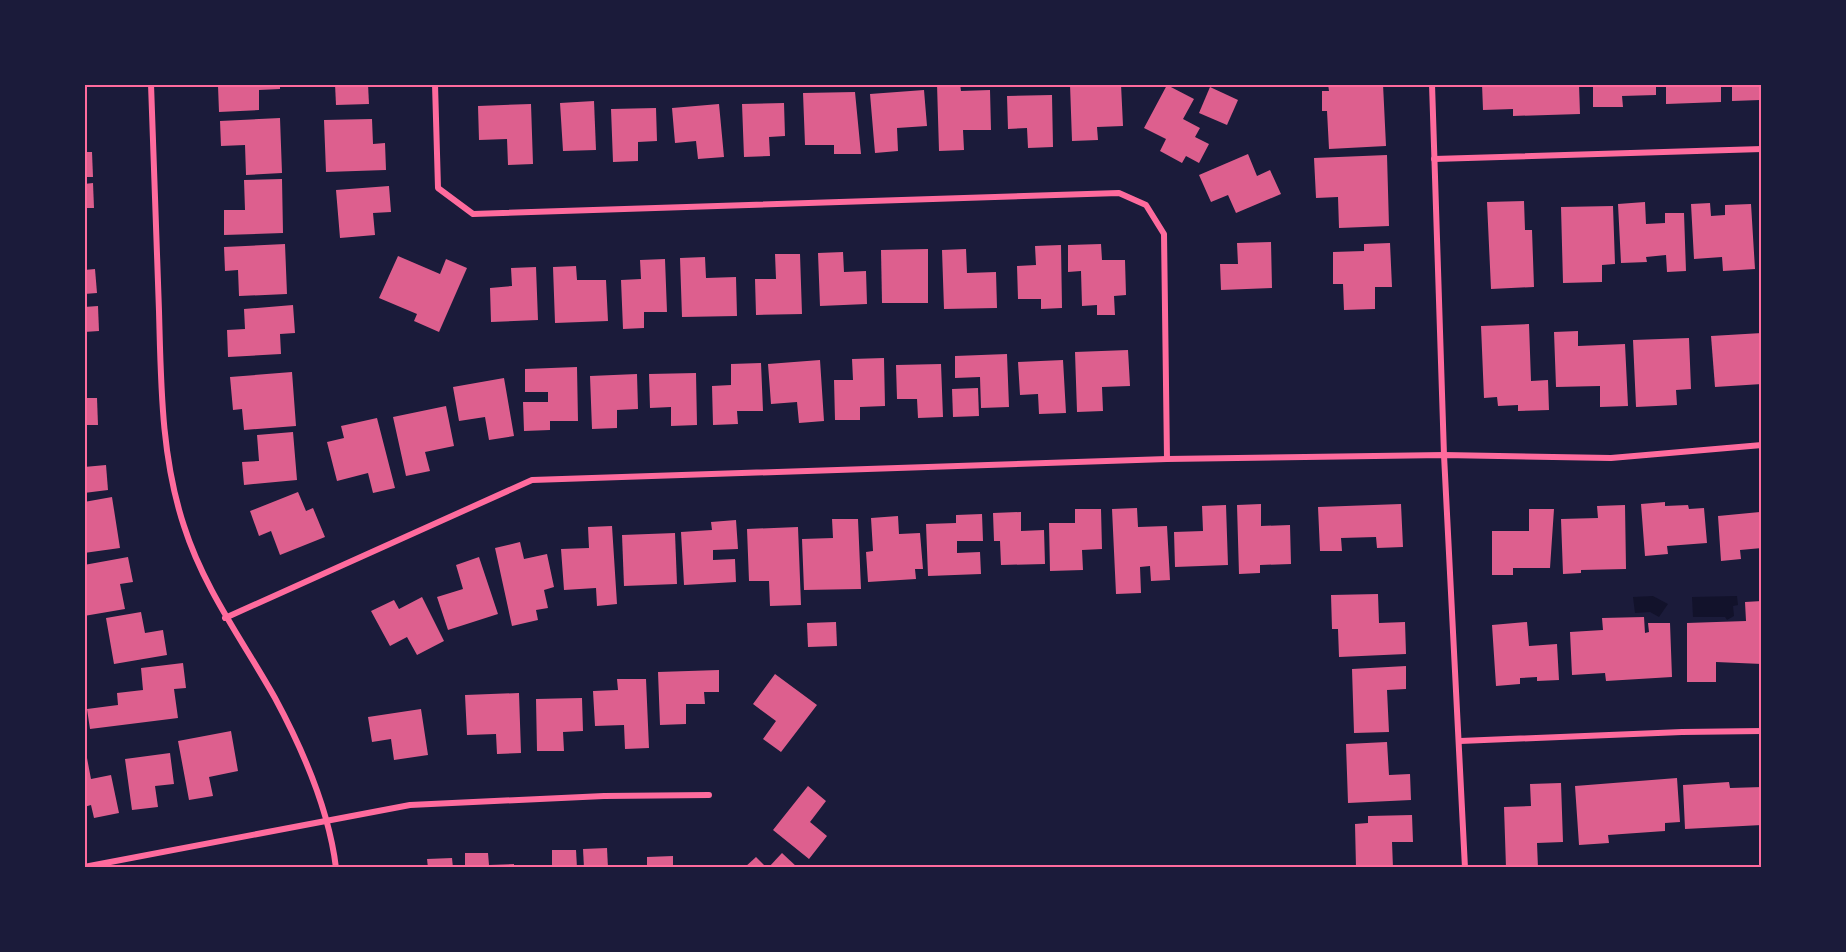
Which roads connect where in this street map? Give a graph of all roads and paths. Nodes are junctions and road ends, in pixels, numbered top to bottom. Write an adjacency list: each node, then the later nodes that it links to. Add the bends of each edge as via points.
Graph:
1 (151, 84): 9 (street, via 165,436 184,527)
2 (435, 84): 8 (street, via 438,188 473,214 1119,193 1146,205 1164,234)
3 (1432, 84): 5 (street)
4 (1762, 149): 5 (street)
5 (1434, 159): 7 (street)
6 (1762, 445): 7 (street, via 1611,458)
7 (1444, 455): 8 (street); 11 (street)
8 (1167, 459): 9 (street, via 532,480)
9 (225, 618): 13 (street, via 279,708 316,788)
10 (1762, 731): 11 (street)
11 (1460, 741): 16 (street)
12 (709, 795): 13 (street, via 454,801 410,805)
13 (326, 822): 14 (street); 15 (street)
14 (84, 867)
15 (336, 868)
16 (1465, 868)

